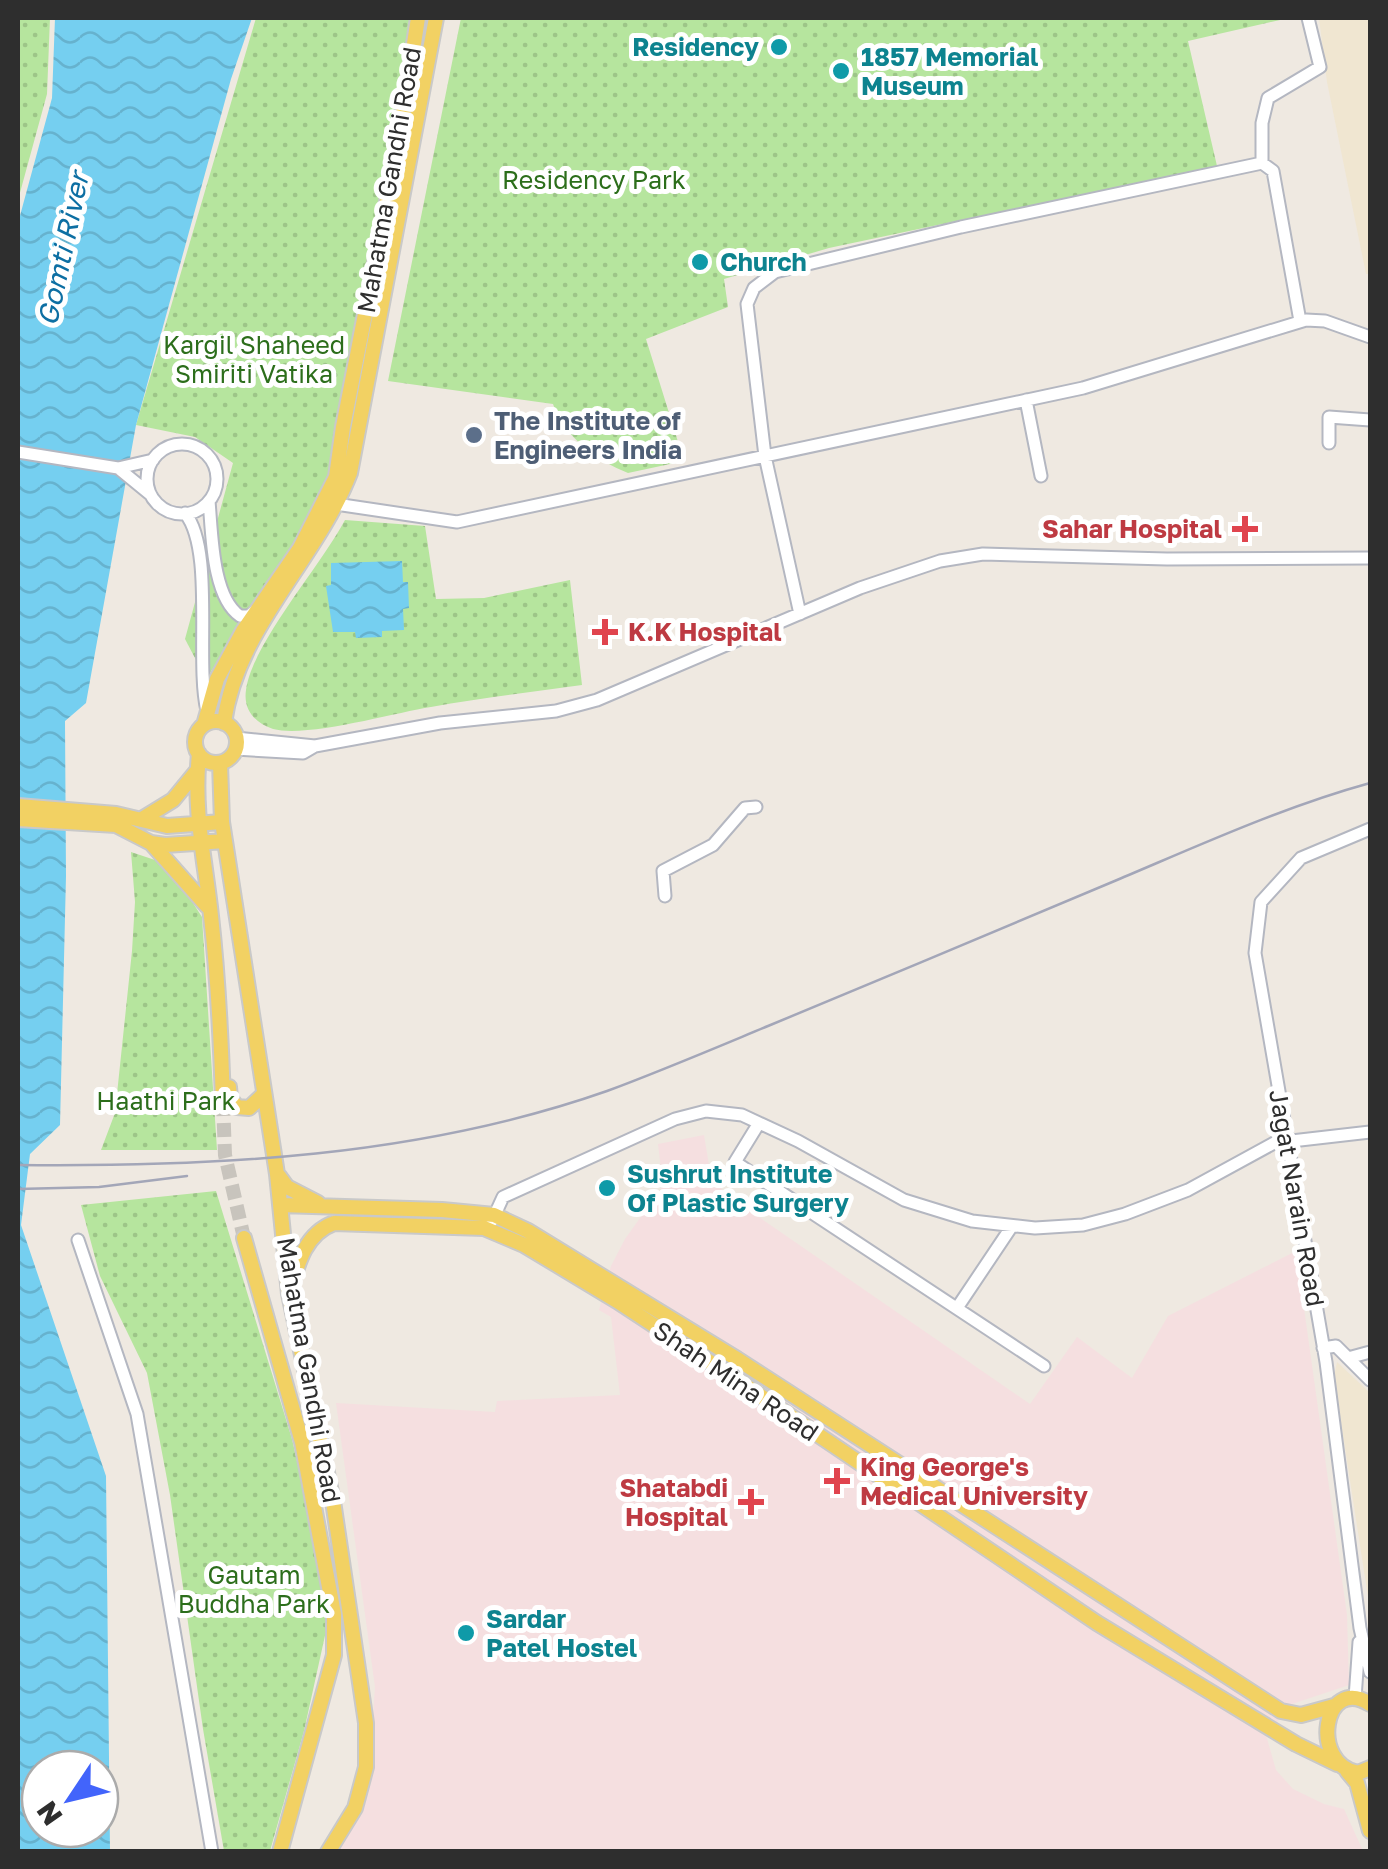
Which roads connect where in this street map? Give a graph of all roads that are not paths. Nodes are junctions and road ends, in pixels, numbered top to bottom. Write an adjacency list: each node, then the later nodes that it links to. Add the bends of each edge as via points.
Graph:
1 (418, 18): 19 (main road, Mahatma Gandhi Road)
2 (436, 18): 5 (main road, Mahatma Gandhi Road)
3 (448, 18): 5 (street)
4 (1308, 18): 6 (street, via 1320,67 1268,98)
5 (434, 34): 19 (main road, Mahatma Gandhi Road, via 350,473)
6 (1262, 163): 7 (street, via 1273,171); 13 (street, via 776,272 754,288 747,304)
7 (1300, 322): 8 (street, via 1324,320); 9 (street)
8 (1370, 337)
9 (1026, 400): 13 (street); 16 (street)
10 (1370, 420): 11 (street, via 1329,417)
11 (1330, 443)
12 (18, 452): 15 (street)
13 (765, 456): 19 (street, via 457,522); 23 (street)
14 (153, 460): 15 (street); 17 (street); 18 (street, via 176,444 204,452 217,477)
15 (118, 468): 17 (street)
16 (1041, 476)
17 (151, 495): 20 (street, via 167,510)
18 (209, 501): 20 (street); 22 (street, via 224,598 240,616)
19 (332, 504): 22 (main road, Mahatma Gandhi Road); 25 (main road, Mahatma Gandhi Road, via 235,672)
20 (185, 514): 24 (street, via 199,554)
21 (1370, 558): 23 (street, via 984,554 940,560)
22 (258, 610): 24 (main road, Mahatma Gandhi Road, via 217,678)
23 (800, 614): 26 (street, via 556,711 314,746)
24 (205, 718): 25 (main road); 27 (main road, via 196,738)
25 (224, 724): 26 (main road)
26 (236, 743): 28 (main road)
27 (199, 754): 28 (main road); 29 (main road)
28 (220, 762): 35 (main road, Mahatma Gandhi Road)
29 (197, 770): 34 (main road, via 173,800); 36 (main road)
30 (18, 806): 32 (main road)
31 (756, 807): 41 (street, via 745,808 713,845 663,871)
32 (95, 817): 33 (main road); 34 (main road)
33 (18, 819)
34 (135, 822): 36 (main road); 40 (main road)
35 (222, 822): 36 (main road); 38 (main road, Mahatma Gandhi Road)
36 (196, 823): 39 (main road)
37 (1370, 829): 48 (street, Jagat Narain Road, via 1301,858 1261,902 1255,953)
38 (224, 840): 39 (main road); 44 (main road, Mahatma Gandhi Road)
39 (199, 842): 40 (main road); 42 (main road)
40 (151, 843): 42 (main road)
41 (665, 896)
42 (210, 911): 43 (main road)
43 (222, 1054): 44 (main road, via 234,1104 249,1108); 45 (main road)
44 (263, 1095): 49 (main road, Mahatma Gandhi Road)
45 (223, 1102)
46 (759, 1123): 52 (street, via 706,1111 675,1119 502,1197); 53 (street, via 904,1200); 57 (street, via 734,1162)
47 (1370, 1132): 48 (street)
48 (1287, 1140): 53 (street, via 1125,1214 1083,1225); 58 (street, Jagat Narain Road)
49 (277, 1174): 50 (main road, Mahatma Gandhi Road); 51 (main road, via 287,1187)
50 (280, 1205): 51 (main road, Shah Mina Road); 56 (main road, Mahatma Gandhi Road)
51 (323, 1205): 52 (main road, Shah Mina Road)
52 (492, 1223): 56 (main road, Shah Mina Road, via 334,1223 306,1246); 63 (main road, Shah Mina Road, via 528,1231); 64 (main road, Shah Mina Road)
53 (1012, 1226): 57 (street)
54 (244, 1238): 72 (main road, Mahatma Gandhi Road, via 302,1442 334,1614)
55 (78, 1240): 81 (street, via 137,1414)
56 (289, 1294): 71 (main road, Mahatma Gandhi Road, via 333,1500)
57 (957, 1308): 61 (street)
58 (1324, 1348): 60 (street, via 1336,1346); 69 (street, Jagat Narain Road)
59 (1370, 1352): 60 (street)
60 (1348, 1358): 62 (street)
61 (1044, 1366)
62 (1370, 1380)
63 (791, 1396): 64 (main road); 65 (main road, Shah Mina Road)
64 (780, 1412): 66 (main road, Shah Mina Road)
65 (925, 1483): 66 (main road); 67 (main road, Shah Mina Road)
66 (914, 1500): 68 (main road, Shah Mina Road)
67 (1011, 1538): 68 (main road); 70 (main road, Shah Mina Road)
68 (1000, 1558): 73 (main road, Shah Mina Road)
69 (1360, 1628): 74 (street, Jagat Narain Road); 75 (street, Jagat Narain Road)
70 (1173, 1642): 73 (main road); 77 (main road, Shah Mina Road, via 1281,1711 1301,1715)
71 (355, 1652): 72 (main road); 83 (main road, Mahatma Gandhi Road, via 366,1767 355,1808)
72 (334, 1655): 82 (main road, Mahatma Gandhi Road)
73 (1162, 1662): 78 (main road, Shah Mina Road)
74 (1370, 1672)
75 (1363, 1697): 76 (main road); 77 (main road, Shah Mina Road)
76 (1370, 1704)
77 (1334, 1706): 78 (main road, via 1327,1726 1332,1757)
78 (1342, 1768): 79 (main road); 80 (main road, via 1356,1783)
79 (1370, 1768)
80 (1370, 1831)
81 (212, 1852)
82 (280, 1852)
83 (328, 1852)

